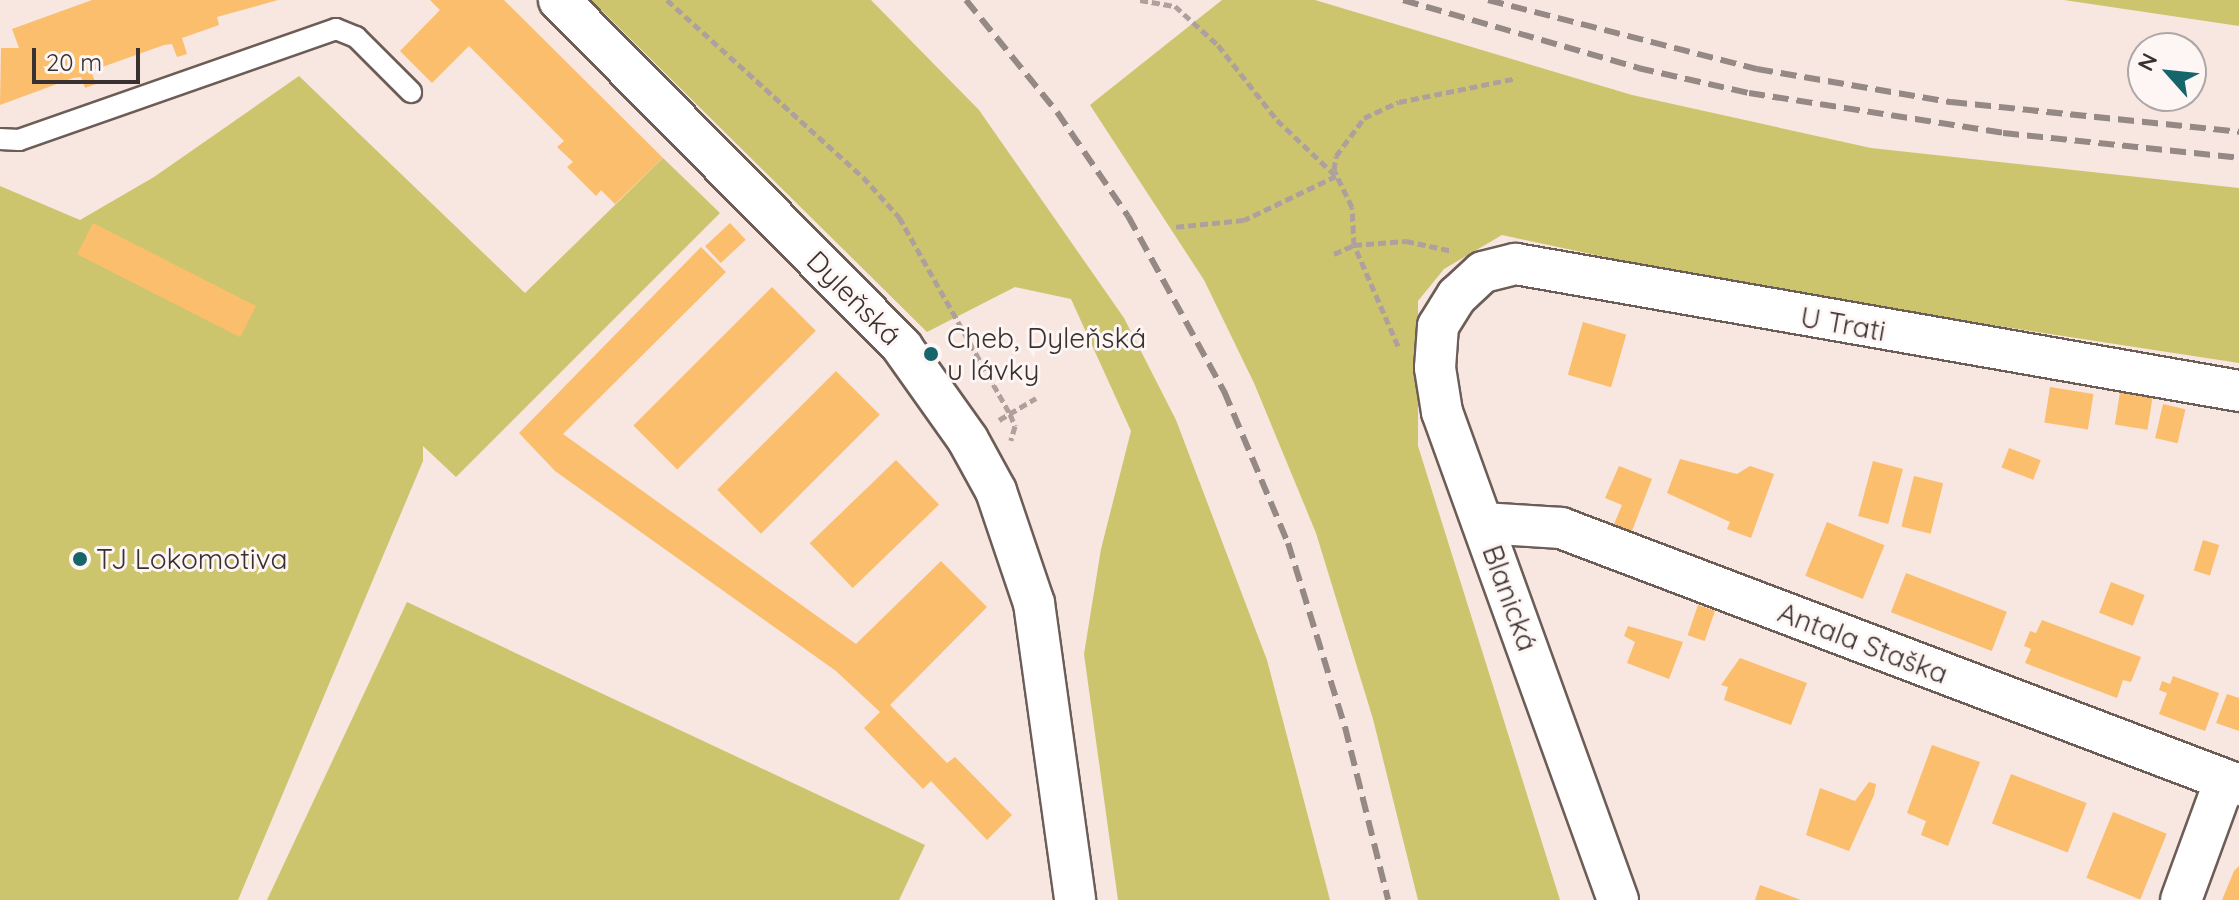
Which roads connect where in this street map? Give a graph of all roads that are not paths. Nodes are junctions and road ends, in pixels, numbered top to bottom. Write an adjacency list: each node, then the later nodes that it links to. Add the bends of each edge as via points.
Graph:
1 (559, 0): 8 (street, Dyleňská, via 892,336 920,367 968,440 996,491 1037,615)
2 (411, 92): 3 (lane, via 356,37 336,29 19,140)
3 (0, 139)
4 (1457, 296): 5 (street, U Trati, via 1483,272 1516,264); 6 (street, Blanická, via 1438,326 1435,368 1442,412)
5 (2239, 391)
6 (1483, 523): 7 (street, Antala Staška, via 1561,528); 9 (street, Blanická)
7 (2232, 783): 10 (street)
8 (1075, 900)
9 (1618, 900)
10 (2181, 900)

